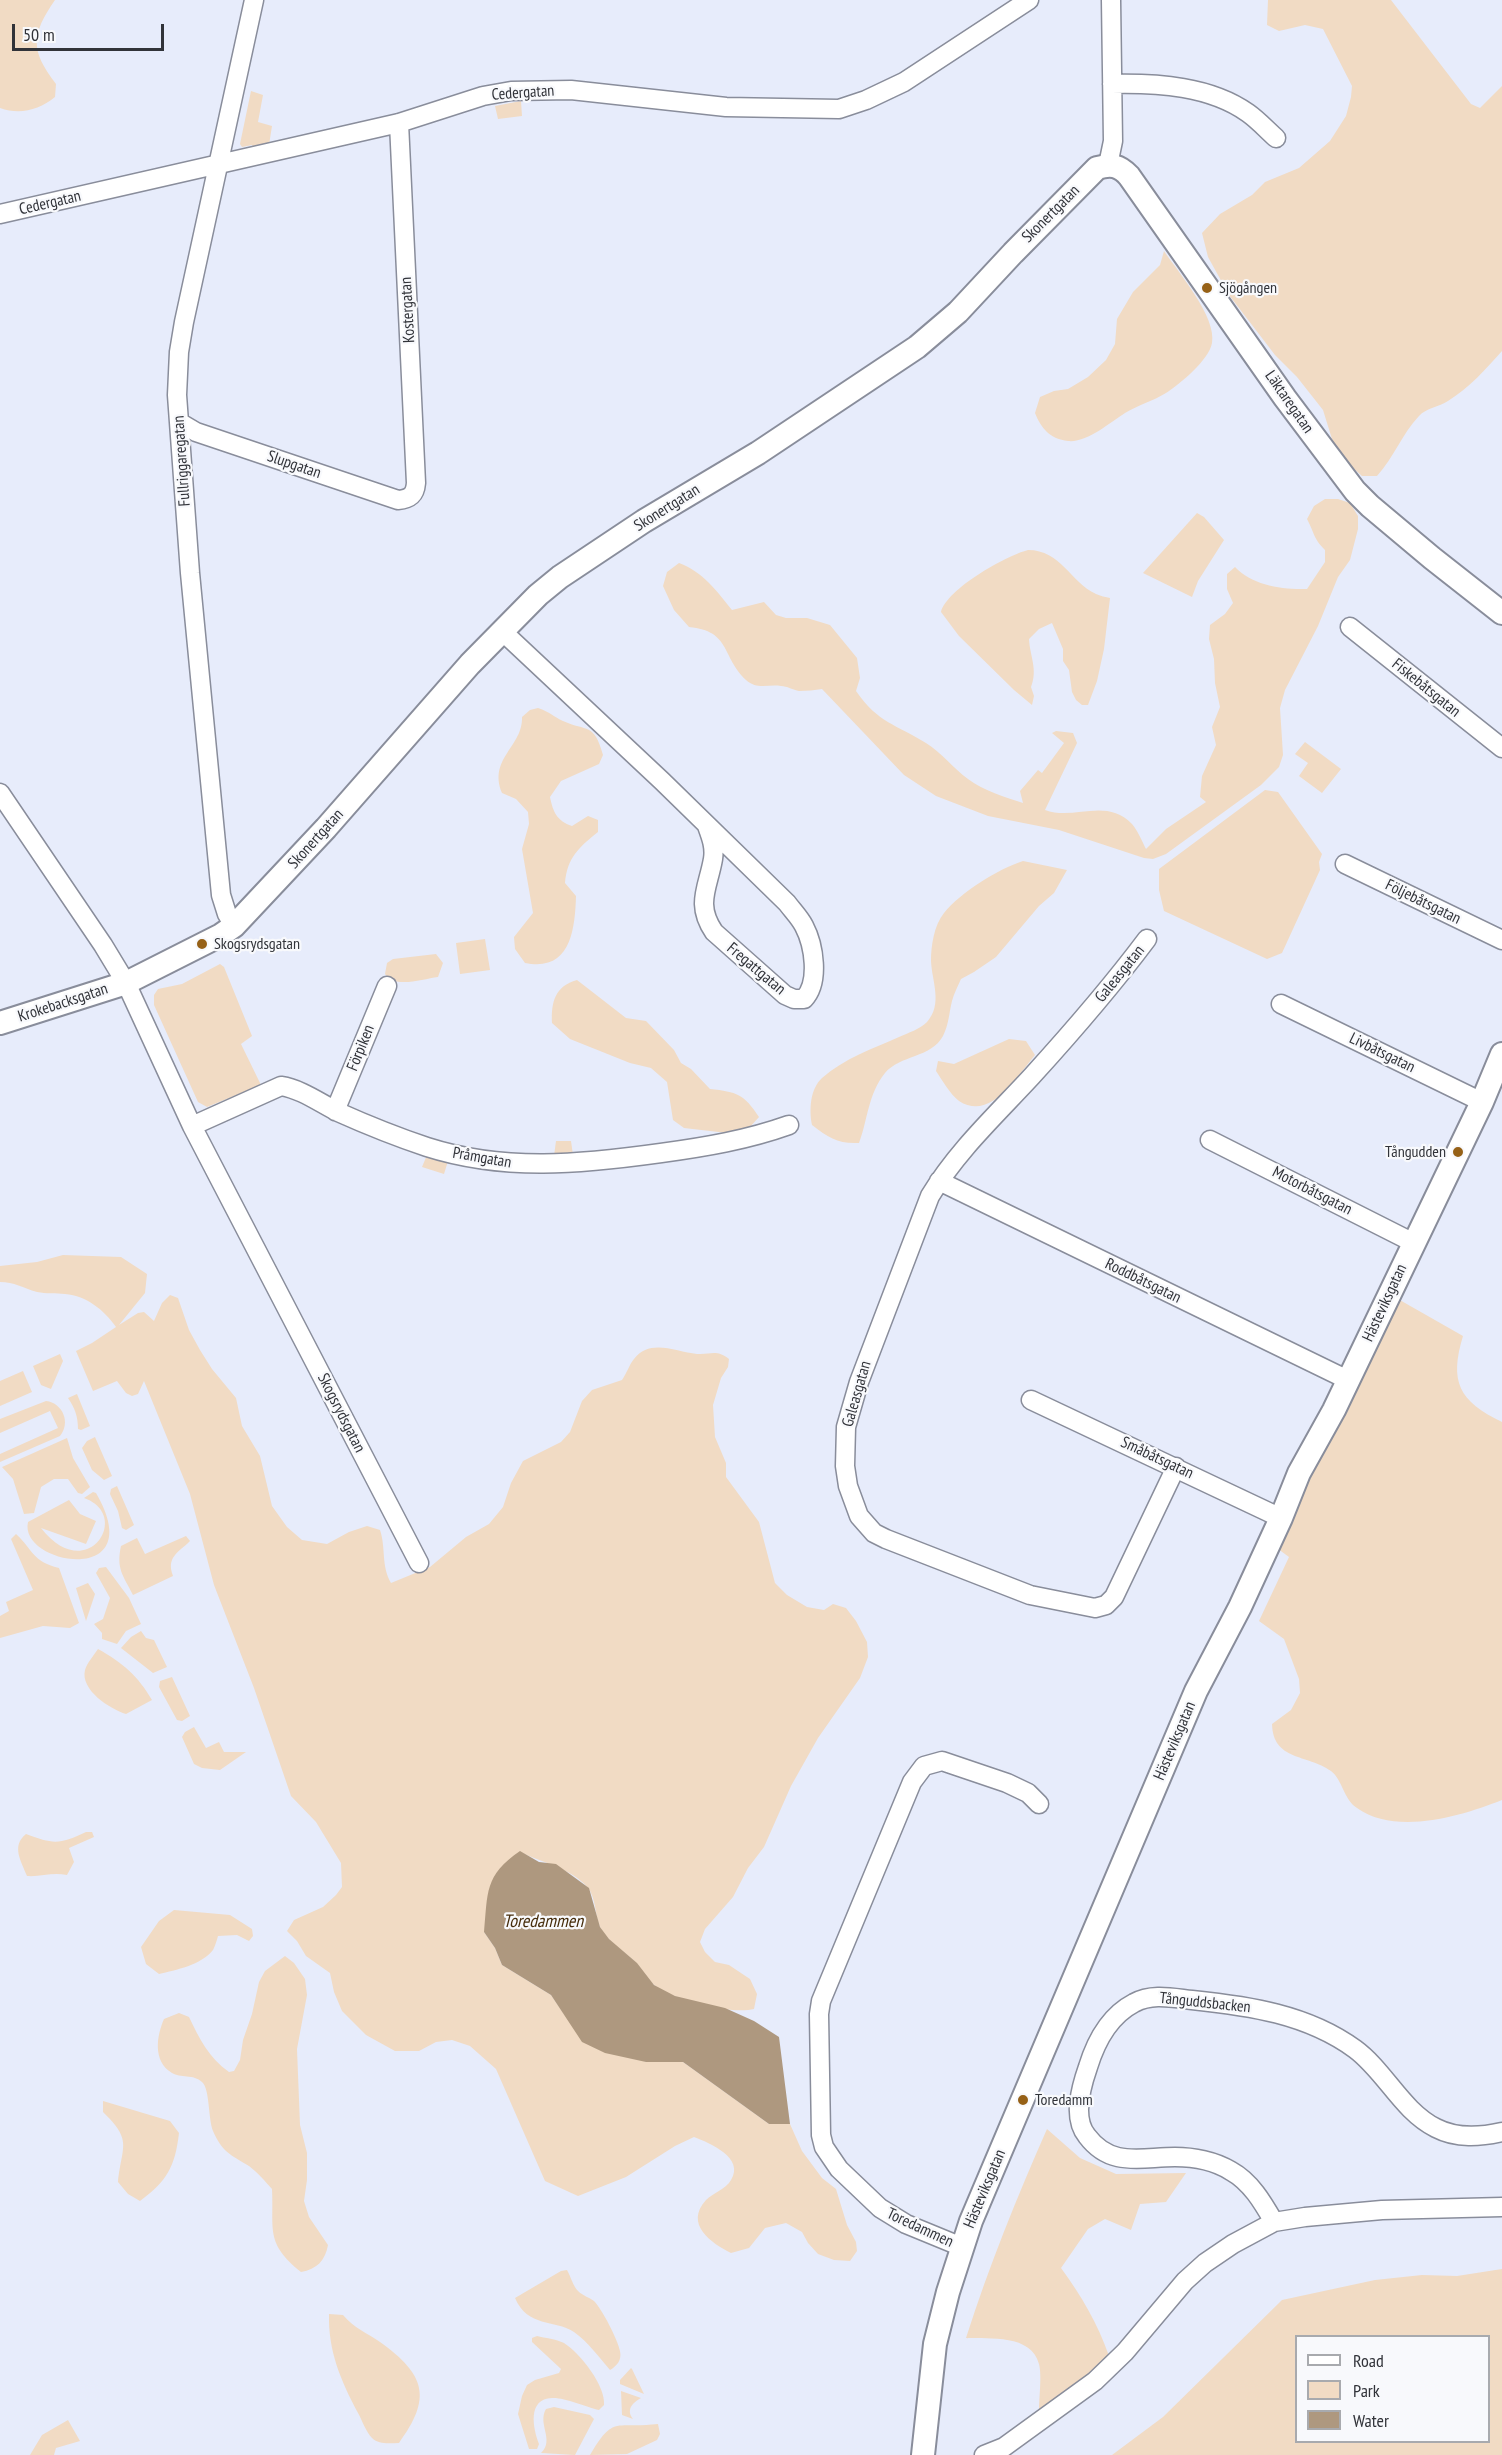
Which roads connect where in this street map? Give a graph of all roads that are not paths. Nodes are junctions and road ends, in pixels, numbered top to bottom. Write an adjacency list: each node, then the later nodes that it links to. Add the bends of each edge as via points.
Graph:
1 (254, 0): 7 (street, Fullriggaregatan)
2 (1029, 0): 5 (street, Cedergatan, via 904,81 839,109 726,107 600,92 540,90 483,96)
3 (1111, 0): 4 (street)
4 (1113, 84): 6 (street, via 1148,83 1214,95 1250,114); 8 (street, via 1113,141)
5 (399, 123): 7 (street, Cedergatan); 11 (street, Kostergatan, via 416,483)
6 (1276, 138)
7 (218, 165): 9 (street, Cedergatan); 10 (street, Fullriggaregatan, via 179,351)
8 (1108, 165): 12 (street, Läktaregatan, via 1122,168 1129,176 1355,491); 14 (street, Skonertgatan, via 1097,168 958,312 917,347 827,409 560,577)
9 (0, 214)
10 (179, 422): 11 (street, Slupgatan, via 196,432 398,500); 19 (street, Fullriggaregatan, via 221,895)
11 (411, 497)
12 (1502, 613)
13 (1350, 627): 15 (street, Fiskebåtsgatan)
14 (502, 631): 17 (street, Fregattgatan); 19 (street, Skonertgatan)
15 (1502, 748)
16 (0, 793): 22 (street, Skogsrydsgatan)
17 (707, 826): 17 (street, Fregattgatan, via 713,843 704,894 707,923 785,995 804,999 812,987 813,970 804,926 787,903)
18 (1345, 864): 21 (street, Följebåtsgatan)
19 (234, 927): 22 (street, Skonertgatan)
20 (1147, 939): 32 (street, Galeasgatan, via 1071,1034)
21 (1502, 940)
22 (126, 983): 25 (street, Krokebacksgatan); 30 (street, Skogsrydsgatan)
23 (387, 986): 28 (street, Förpiken)
24 (1281, 1004): 27 (street, Livbåtsgatan)
25 (0, 1023)
26 (1502, 1054): 27 (street, Hästeviksgatan)
27 (1482, 1102): 33 (street, Hästeviksgatan)
28 (335, 1111): 29 (street, Pråmgatan, via 428,1148 509,1164 567,1164 733,1143); 30 (street, Pråmgatan, via 281,1086)
29 (789, 1125)
30 (192, 1126): 38 (street, Skogsrydsgatan)
31 (1210, 1140): 33 (street, Motorbåtsgatan)
32 (939, 1181): 34 (street, Roddbåtsgatan); 36 (street, Galeasgatan, via 891,1297 846,1427 848,1486 865,1524 896,1544 1006,1587 1095,1608 1114,1598)
33 (1414, 1243): 34 (street, Hästeviksgatan)
34 (1348, 1380): 37 (street, Hästeviksgatan, via 1299,1473)
35 (1031, 1400): 36 (street, Småbåtsgatan)
36 (1176, 1467): 37 (street, Småbåtsgatan)
37 (1281, 1518): 43 (street, Hästeviksgatan, via 1196,1691)
38 (419, 1563)
39 (1039, 1804): 43 (street, Toredammen, via 1028,1793 1007,1783 942,1761 924,1766 912,1782 821,2001 819,2078 824,2147 839,2169 880,2208 906,2224)
40 (1502, 2132): 42 (street, Tånguddsbacken, via 1478,2137 1436,2128 1420,2117 1356,2050 1305,2022 1229,2004 1155,1996 1135,2002 1113,2018 1095,2046 1080,2099 1079,2121 1086,2136 1120,2159 1194,2158 1232,2171 1253,2188)
41 (1502, 2207): 42 (street, via 1382,2210)
42 (1274, 2222): 45 (street, via 1205,2263 1095,2381 1004,2447)
43 (962, 2247): 44 (street, Hästeviksgatan, via 935,2344)
44 (922, 2455)
45 (984, 2455)

